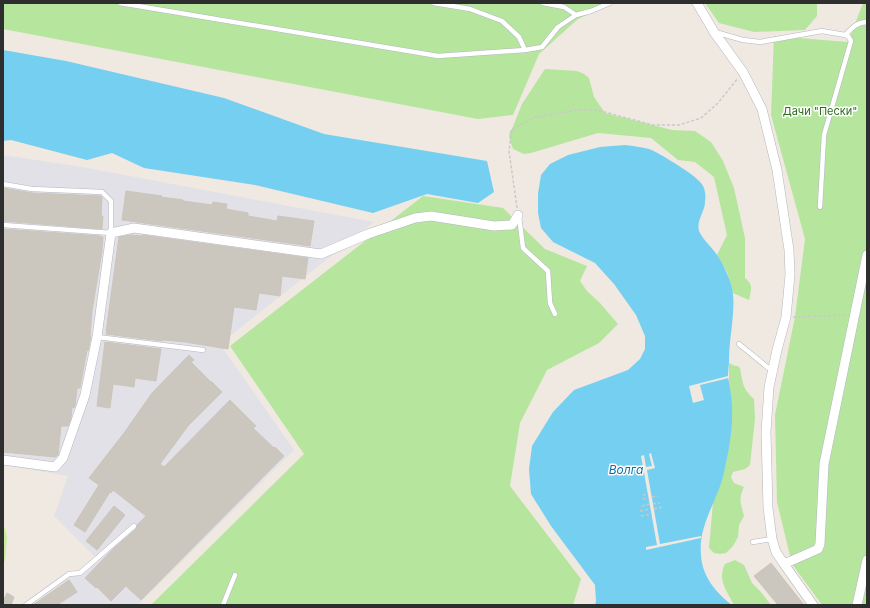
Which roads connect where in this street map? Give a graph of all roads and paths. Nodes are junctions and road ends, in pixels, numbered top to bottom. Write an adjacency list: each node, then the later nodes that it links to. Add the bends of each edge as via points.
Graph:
1 (120, 3): 10 (lane, via 438,56)
2 (434, 3): 10 (lane, via 470,9 502,21 519,37)
3 (543, 3): 6 (lane, via 564,7)
4 (610, 3): 6 (lane)
5 (697, 3): 8 (street)
6 (576, 15): 10 (lane, via 558,27 542,47)
7 (867, 22): 9 (lane, via 856,24)
8 (714, 32): 9 (lane, via 760,42 822,31); 11 (street)
9 (845, 35): 13 (lane, via 851,41 824,135)
10 (525, 50)
11 (743, 72): 14 (path, via 718,103 701,118 679,125 653,125 597,110 577,110 536,117 512,129 509,151); 20 (street, via 762,109 777,170 789,250 790,275)
12 (3, 184): 16 (lane, via 102,192 111,201)
13 (820, 206)
14 (518, 215): 16 (street, via 512,225 494,226 431,216 414,218 321,254 134,228); 18 (lane, via 523,248 548,271 550,303)
15 (3, 225): 16 (lane)
16 (111, 233): 21 (street)
17 (867, 255): 19 (street)
18 (555, 314)
19 (855, 315): 20 (path); 40 (street, via 824,464 820,544 818,549)
20 (786, 317): 24 (street)
21 (97, 337): 23 (lane); 25 (street, via 85,395 64,458 55,467)
22 (738, 344): 24 (lane)
23 (203, 350)
24 (772, 371): 37 (street, via 766,432 768,508)
25 (3, 460)
26 (643, 494): 27 (path)
27 (648, 494)
28 (658, 496): 29 (path)
29 (643, 499)
30 (660, 503): 31 (path)
31 (642, 506)
32 (663, 507): 33 (path)
33 (640, 512)
34 (652, 514): 35 (path)
35 (641, 516)
36 (134, 526): 42 (lane, via 80,573 69,574)
37 (772, 539): 38 (lane); 40 (street, via 776,552)
38 (753, 542)
39 (867, 560): 45 (street)
40 (784, 564): 44 (street)
41 (234, 575): 43 (lane)
42 (26, 605)
43 (223, 605)
44 (813, 605)
45 (858, 605)

